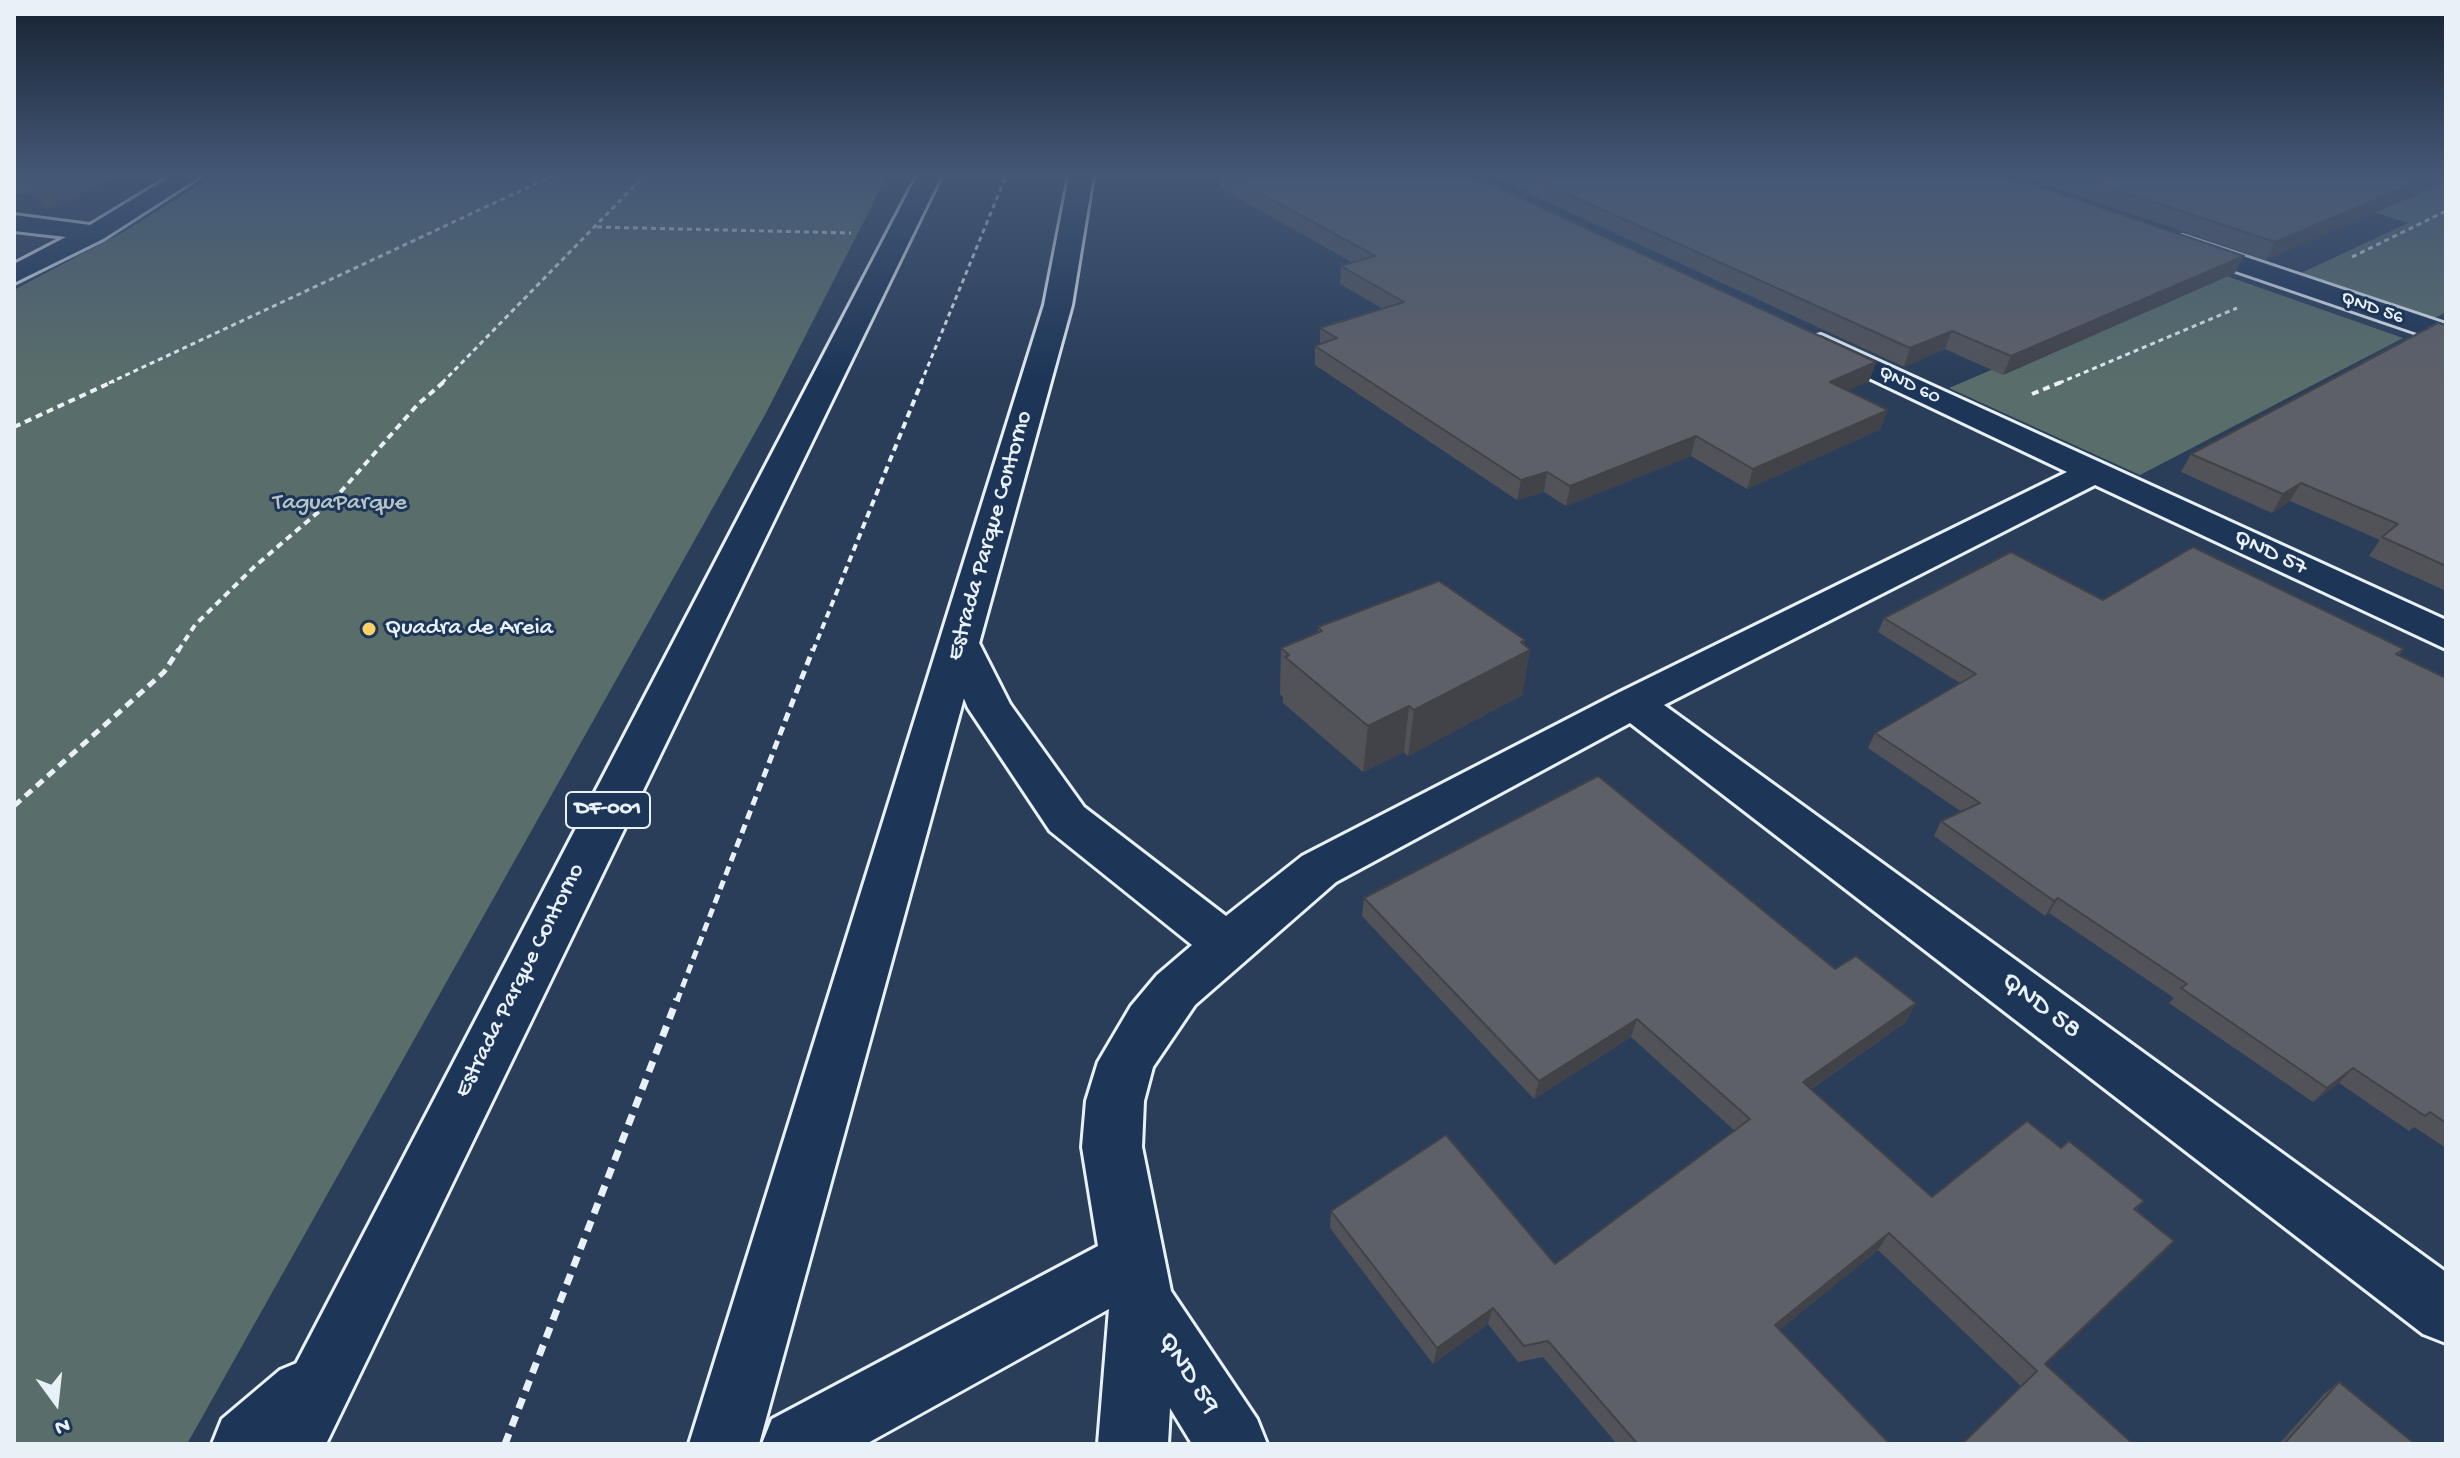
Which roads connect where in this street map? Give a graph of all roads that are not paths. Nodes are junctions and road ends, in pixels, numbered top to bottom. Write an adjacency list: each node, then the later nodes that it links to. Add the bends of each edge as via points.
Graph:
1 (73, 244): 5 (main road)
2 (894, 244): 15 (main road, Estrada Parque Contorno / DF-001)
3 (1069, 244): 10 (main road, Estrada Parque Contorno, via 1058,305)
4 (2185, 244): 7 (main road, QND 56)
5 (14, 275)
6 (1791, 330): 8 (main road, QND 60)
7 (2446, 334)
8 (2095, 472): 9 (main road, QND 57); 11 (main road)
9 (2446, 636)
10 (960, 642): 12 (main road, via 990,708 1067,819); 18 (main road, Estrada Parque Contorno)
11 (1633, 703): 12 (main road, via 1319,869); 14 (main road, QND 58)
12 (1226, 944): 13 (main road, via 1150,1022 1126,1062 1115,1101 1112,1147)
13 (1137, 1283): 19 (main road); 20 (main road); 21 (main road, QND 59)
14 (2446, 1311)
15 (318, 1382): 16 (main road); 17 (main road, Estrada Parque Contorno / DF-001)
16 (247, 1444)
17 (289, 1444)
18 (724, 1444)
19 (797, 1444)
20 (1133, 1444)
21 (1232, 1444)

